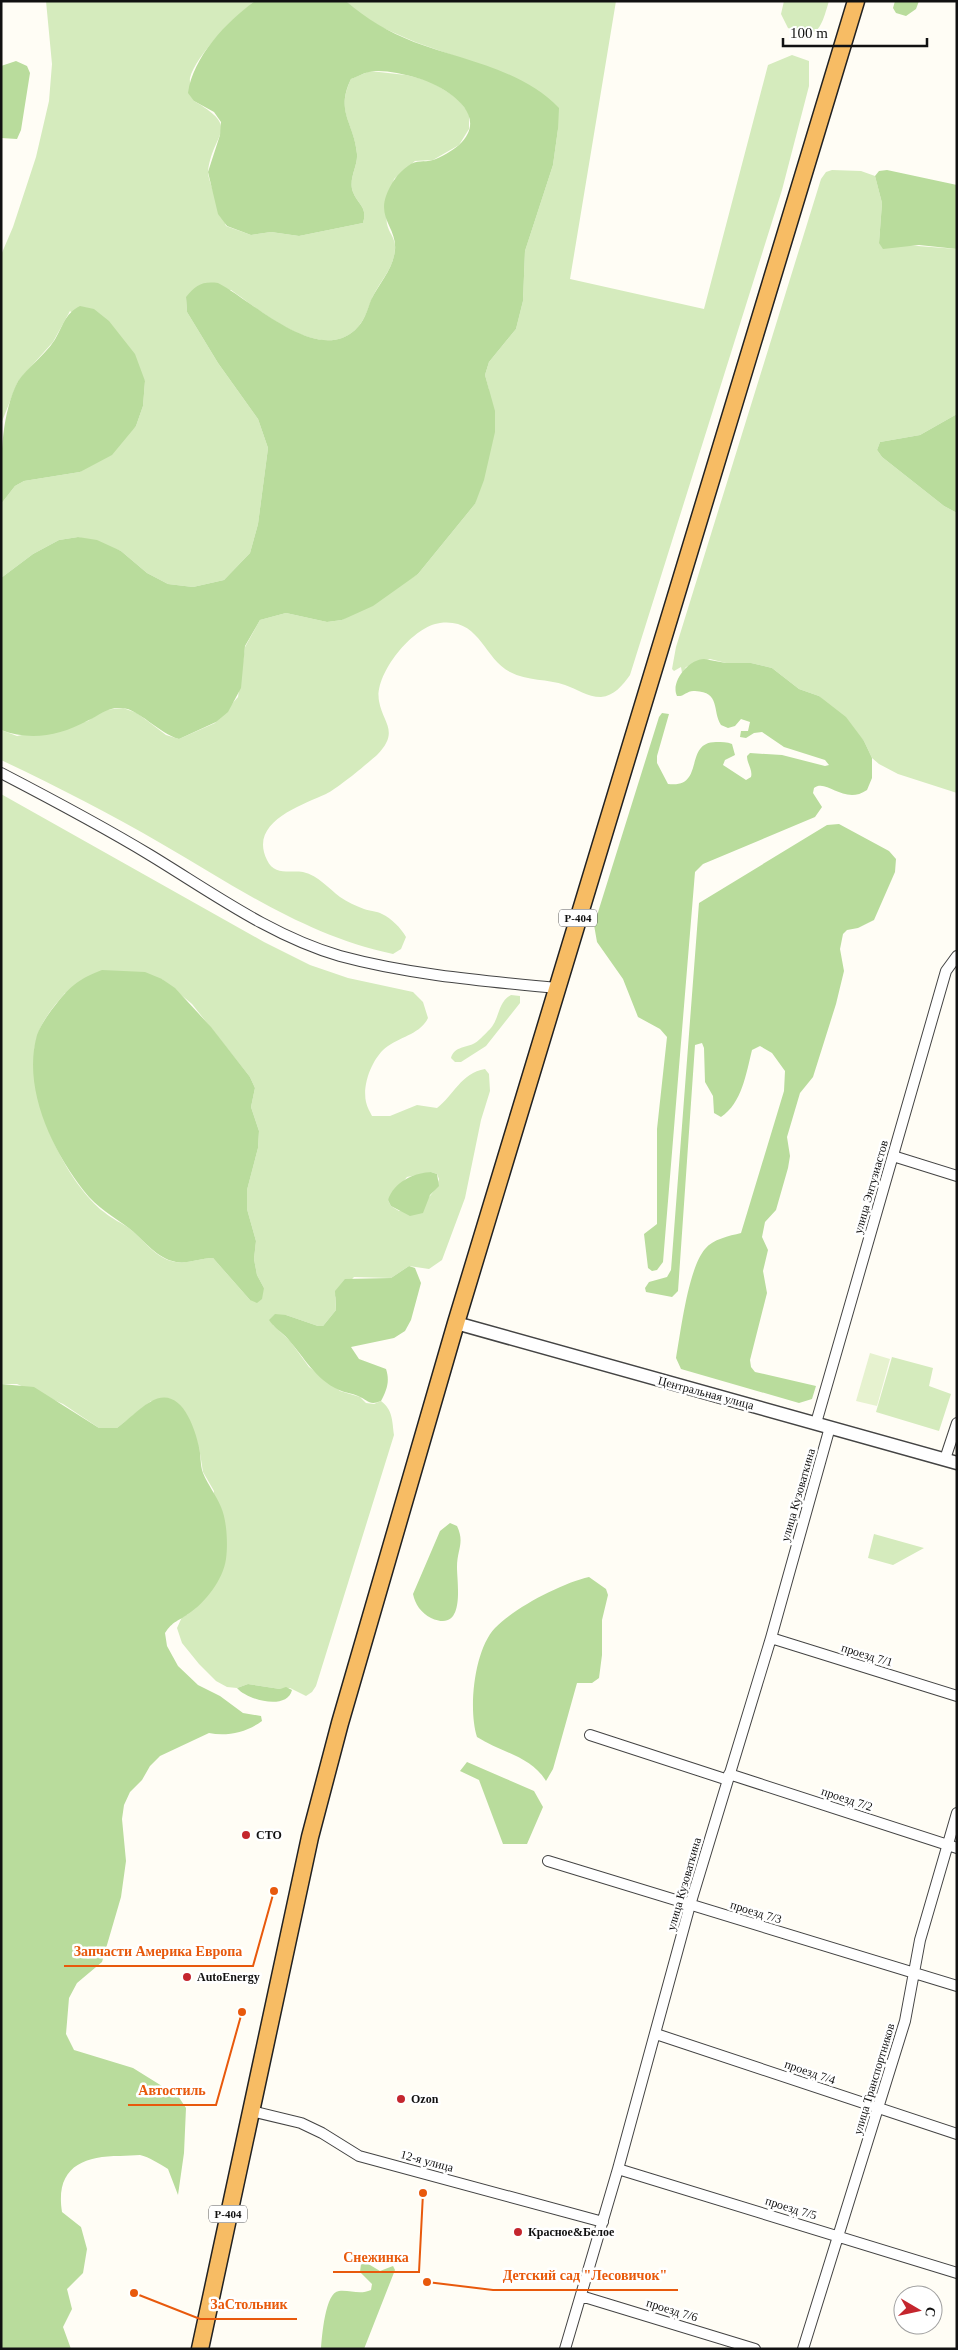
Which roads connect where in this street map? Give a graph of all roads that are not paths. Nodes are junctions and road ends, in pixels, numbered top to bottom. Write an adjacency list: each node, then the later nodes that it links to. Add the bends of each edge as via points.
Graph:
1 (856, 1): 4 (highway, Р-404)
2 (1, 773): 4 (street, via 131,844 254,919 300,941 339,956 379,965)
3 (955, 957): 5 (street, улица Энтузиастов, via 946,971)
4 (557, 988): 7 (highway, Р-404)
5 (893, 1156): 6 (street); 8 (street, улица Энтузиастов)
6 (957, 1176)
7 (456, 1323): 8 (street, Центральная улица); 24 (highway, Р-404, via 323,1784)
8 (816, 1423): 10 (street, Центральная улица)
9 (957, 1423): 11 (street)
10 (830, 1427): 11 (street, Центральная улица); 12 (street, улица Кузоваткина)
11 (951, 1461)
12 (771, 1638): 13 (street, проезд 7/1); 15 (street, улица Кузоваткина)
13 (957, 1696)
14 (590, 1735): 15 (street, проезд 7/2)
15 (729, 1777): 17 (street, проезд 7/2); 19 (street, улица Кузоваткина)
16 (957, 1813): 17 (street, улица Транспортников)
17 (952, 1846): 20 (street, улица Транспортников)
18 (548, 1861): 19 (street, проезд 7/3)
19 (690, 1905): 20 (street, проезд 7/3); 22 (street, улица Кузоваткина)
20 (913, 1973): 21 (street, проезд 7/3); 23 (street, улица Транспортников, via 904,2022)
21 (957, 1986)
22 (656, 2034): 23 (street, проезд 7/4); 26 (street, улица Кузоваткина)
23 (878, 2108): 25 (street, проезд 7/4); 28 (street, улица Транспортников)
24 (251, 2111): 27 (street, 12-я улица, via 301,2123 359,2156); 31 (highway, Р-404)
25 (957, 2134)
26 (618, 2169): 27 (street, улица Кузоваткина); 28 (street, проезд 7/5)
27 (603, 2222): 30 (street, улица Кузоваткина)
28 (838, 2236): 29 (street, проезд 7/5); 34 (street, улица Транспортников)
29 (957, 2273)
30 (581, 2296): 32 (street, улица Кузоваткина); 33 (street, проезд 7/6)
31 (200, 2349)
32 (565, 2349)
33 (755, 2349)
34 (803, 2349)

